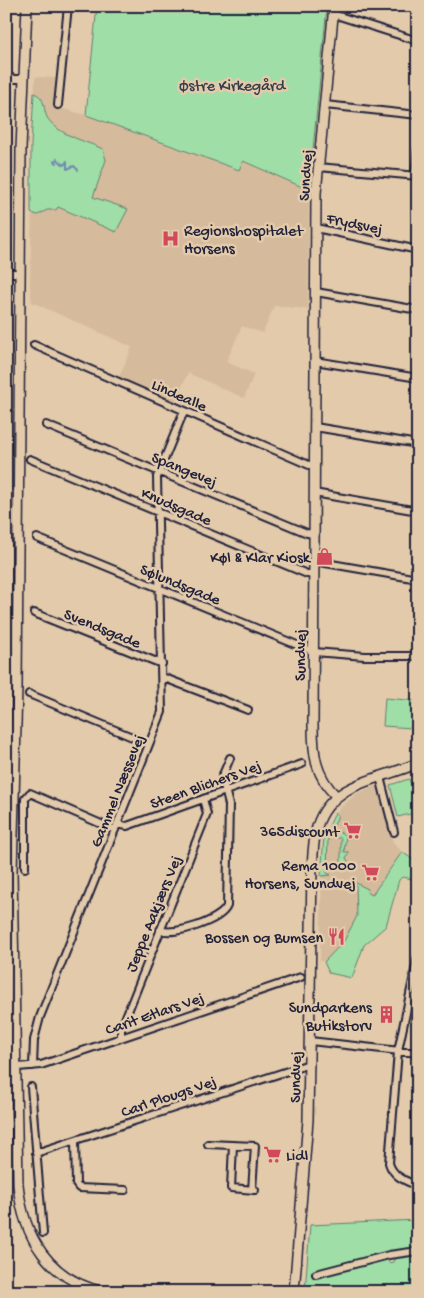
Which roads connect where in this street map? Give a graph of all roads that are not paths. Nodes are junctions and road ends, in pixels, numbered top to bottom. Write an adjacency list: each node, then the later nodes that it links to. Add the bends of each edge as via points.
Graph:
1 (27, 6): 6 (street)
2 (68, 10): 7 (street)
3 (334, 10): 4 (street); 8 (street, Sundvej)
4 (418, 41)
5 (6, 76): 6 (street)
6 (24, 79): 16 (street)
7 (58, 105)
8 (325, 105): 9 (street); 11 (street, Sundvej)
9 (418, 115)
10 (418, 149): 12 (street)
11 (318, 168): 12 (street); 13 (street, Sundvej)
12 (416, 176)
13 (316, 228): 14 (street, Frydsvej); 17 (street, Sundvej)
14 (418, 250)
15 (6, 272): 16 (street)
16 (21, 274): 50 (street)
17 (316, 292): 18 (street); 20 (street, Sundvej)
18 (418, 310)
19 (34, 345): 22 (street, Lindealle)
20 (315, 362): 21 (street); 24 (street, Sundvej)
21 (418, 378)
22 (184, 411): 27 (street, Lindealle); 28 (street)
23 (46, 425): 28 (street, Spangevej)
24 (315, 426): 25 (street); 27 (street, Sundvej)
25 (418, 444)
26 (30, 458): 31 (street, Knudsgade)
27 (314, 465): 29 (street, Sundvej)
28 (158, 472): 31 (street, Gammel Næssevej); 32 (street, Spangevej)
29 (314, 493): 30 (street); 32 (street, Sundvej)
30 (418, 511)
31 (158, 512): 35 (street, Knudsgade, via 307,574); 37 (street, Gammel Næssevej)
32 (314, 534): 34 (street, Sundvej)
33 (37, 538): 37 (street, Sølundsgade)
34 (314, 561): 35 (street, Sundvej); 36 (street)
35 (314, 574): 39 (street, Sundvej)
36 (418, 580)
37 (160, 589): 39 (street, Sølundsgade); 41 (street, Gammel Næssevej)
38 (34, 613): 41 (street, Svendsgade)
39 (314, 652): 40 (street, Sølundsgade); 52 (street, Sundvej, via 314,757 320,776)
40 (418, 656)
41 (162, 664): 42 (street, Gammel Næssevej)
42 (162, 677): 44 (street); 45 (street, Gammel Næssevej, via 163,707)
43 (29, 694): 45 (street)
44 (248, 710)
45 (149, 744): 54 (street, Gammel Næssevej)
46 (230, 758): 51 (street, via 222,777)
47 (418, 763): 49 (street)
48 (302, 764): 51 (street, Steen Blichers Vej)
49 (380, 777): 52 (street, via 360,782); 55 (street)
50 (11, 782): 56 (street)
51 (226, 791): 53 (street, Steen Blichers Vej); 58 (street, via 229,809 228,902 225,910 217,918 173,932)
52 (336, 796): 64 (street, Sundvej, via 324,812 315,833)
53 (204, 799): 54 (street, Steen Blichers Vej); 58 (street, Jeppe Aakjærs Vej, via 207,814)
54 (116, 827): 57 (street, via 30,793 25,799); 68 (street, Gammel Næssevej, via 37,1024)
55 (394, 832)
56 (10, 844): 59 (street)
57 (25, 868)
58 (160, 930): 63 (street, Jeppe Aakjærs Vej, via 121,1029)
59 (9, 932): 61 (street)
60 (418, 956): 65 (street)
61 (10, 957): 69 (street)
62 (301, 977): 63 (street, Carit Etlars Vej)
63 (121, 1038): 68 (street, Carit Etlars Vej)
64 (310, 1041): 65 (street); 67 (street, Sundvej)
65 (398, 1050): 66 (street); 75 (street, via 389,1163 390,1169 400,1178)
66 (418, 1053)
67 (309, 1064): 71 (street, Carl Plougs Vej); 81 (street, Sundvej, via 307,1134)
68 (34, 1066): 69 (street, Carit Etlars Vej)
69 (11, 1068): 80 (street, via 18,1184 24,1220 34,1243 59,1270 79,1283)
70 (31, 1087): 74 (street)
71 (75, 1141): 74 (street, Carl Plougs Vej); 76 (street, via 76,1184 79,1188)
72 (208, 1144): 73 (street)
73 (232, 1145): 73 (street, via 231,1188 254,1190 255,1146)
74 (36, 1153): 77 (street)
75 (418, 1186)
76 (125, 1190)
77 (43, 1233)
78 (418, 1251): 79 (street, via 388,1255)
79 (316, 1274)
80 (104, 1292)
81 (294, 1292)

